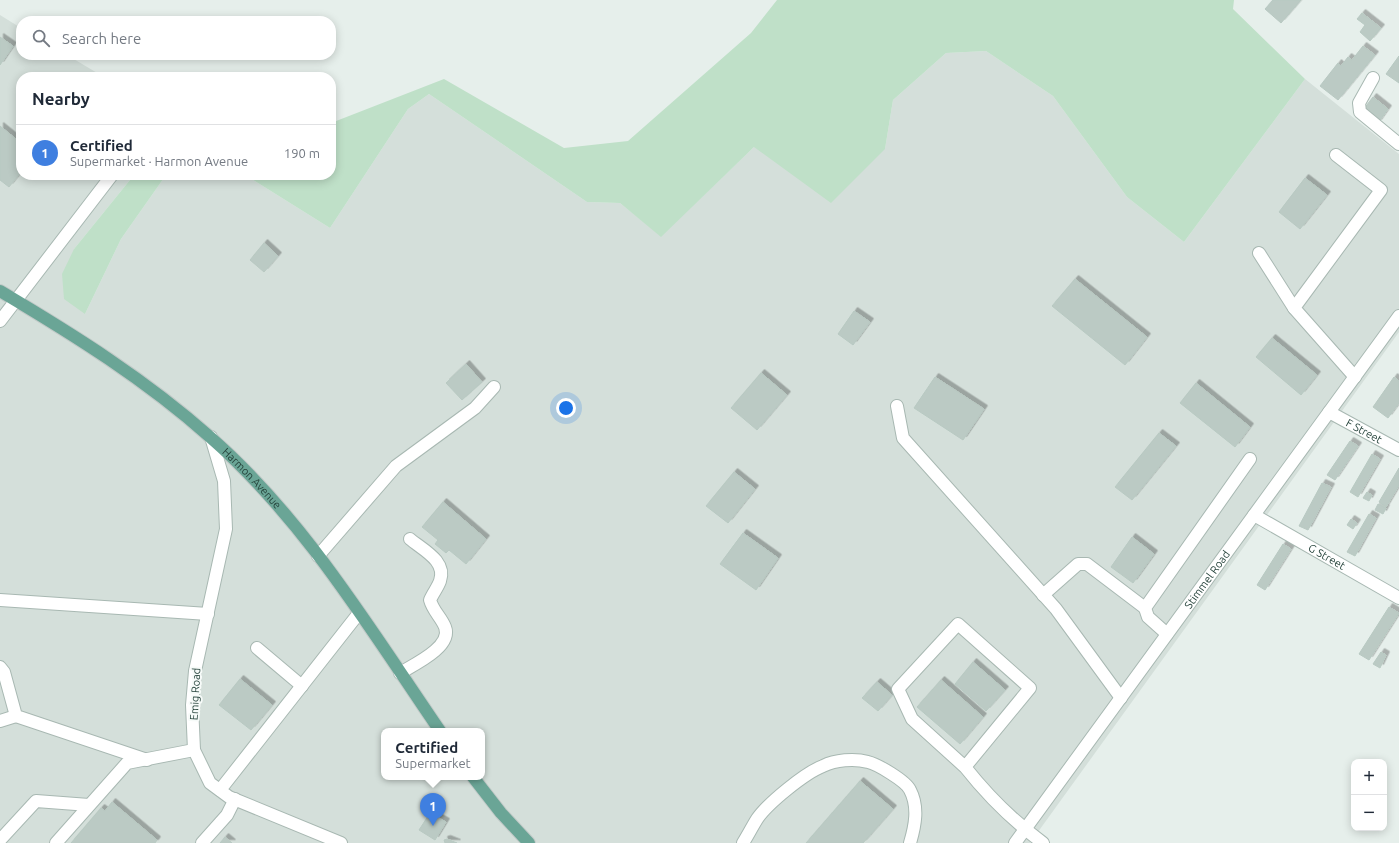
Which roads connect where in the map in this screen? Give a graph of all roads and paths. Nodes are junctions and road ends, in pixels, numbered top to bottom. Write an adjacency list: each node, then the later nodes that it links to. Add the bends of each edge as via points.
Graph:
1 (1373, 78): 2 (street, via 1359,103 1360,112)
2 (1399, 144)
3 (1336, 155): 8 (street, via 1381,190)
4 (108, 180): 7 (street)
5 (1259, 253): 8 (street)
6 (0, 291): 7 (main road, Harmon Avenue)
7 (15, 300): 10 (street); 15 (main road, Harmon Avenue, via 98,351 154,390)
8 (1294, 308): 11 (street)
9 (1399, 316): 11 (street, Stimmel Road)
10 (0, 321)
11 (1355, 377): 14 (street, Stimmel Road)
12 (494, 387): 20 (street, via 475,408 396,466)
13 (897, 406): 21 (street, via 903,438)
14 (1329, 412): 16 (street, F Street); 18 (street, Stimmel Road)
15 (211, 437): 20 (main road, Harmon Avenue, via 266,493); 26 (street, Emig Road, via 224,481 226,529)
16 (1399, 450)
17 (1250, 459): 24 (street)
18 (1254, 515): 22 (street, G Street); 27 (street, Stimmel Road)
19 (410, 539): 30 (street, via 439,563 442,570 440,582 430,600 433,611 445,628 445,638 437,650)
20 (318, 556): 25 (main road, Harmon Avenue)
21 (1043, 595): 24 (street, via 1078,564 1087,564); 32 (street)
22 (1399, 598)
23 (0, 600): 26 (street)
24 (1145, 608): 27 (street, via 1148,617)
25 (359, 613): 30 (main road, Harmon Avenue); 31 (street)
26 (208, 614): 36 (street, Emig Road, via 195,671 192,705)
27 (1167, 634): 32 (street, Stimmel Road)
28 (257, 648): 31 (street)
29 (0, 667): 33 (street, via 4,672)
30 (400, 673): 35 (main road, Harmon Avenue)
31 (302, 686): 40 (street)
32 (1121, 698): 43 (street, Stimmel Road)
33 (16, 716): 34 (street); 37 (street)
34 (0, 721)
35 (438, 728)
36 (194, 750): 37 (street); 40 (street, Emig Road, via 210,783)
37 (147, 760): 42 (street, via 127,763)
38 (964, 767): 38 (street, via 1030,688 958,624 898,689 912,719); 43 (street, via 989,797)
39 (475, 780): 48 (main road)
40 (220, 790): 41 (street, Emig Road)
41 (235, 799): 46 (street, via 227,815); 47 (street, Emig Road)
42 (89, 805): 44 (street, via 36,801); 45 (street)
43 (1025, 830): 51 (street, Stimmel Road); 52 (street)
44 (0, 840)
45 (56, 843)
46 (202, 843)
47 (341, 843)
48 (529, 843)
49 (744, 843): 50 (street, via 758,818 794,783 822,766 838,761 868,762 894,775 910,788 915,806)
50 (910, 843)
51 (1015, 843)
52 (1043, 843)

